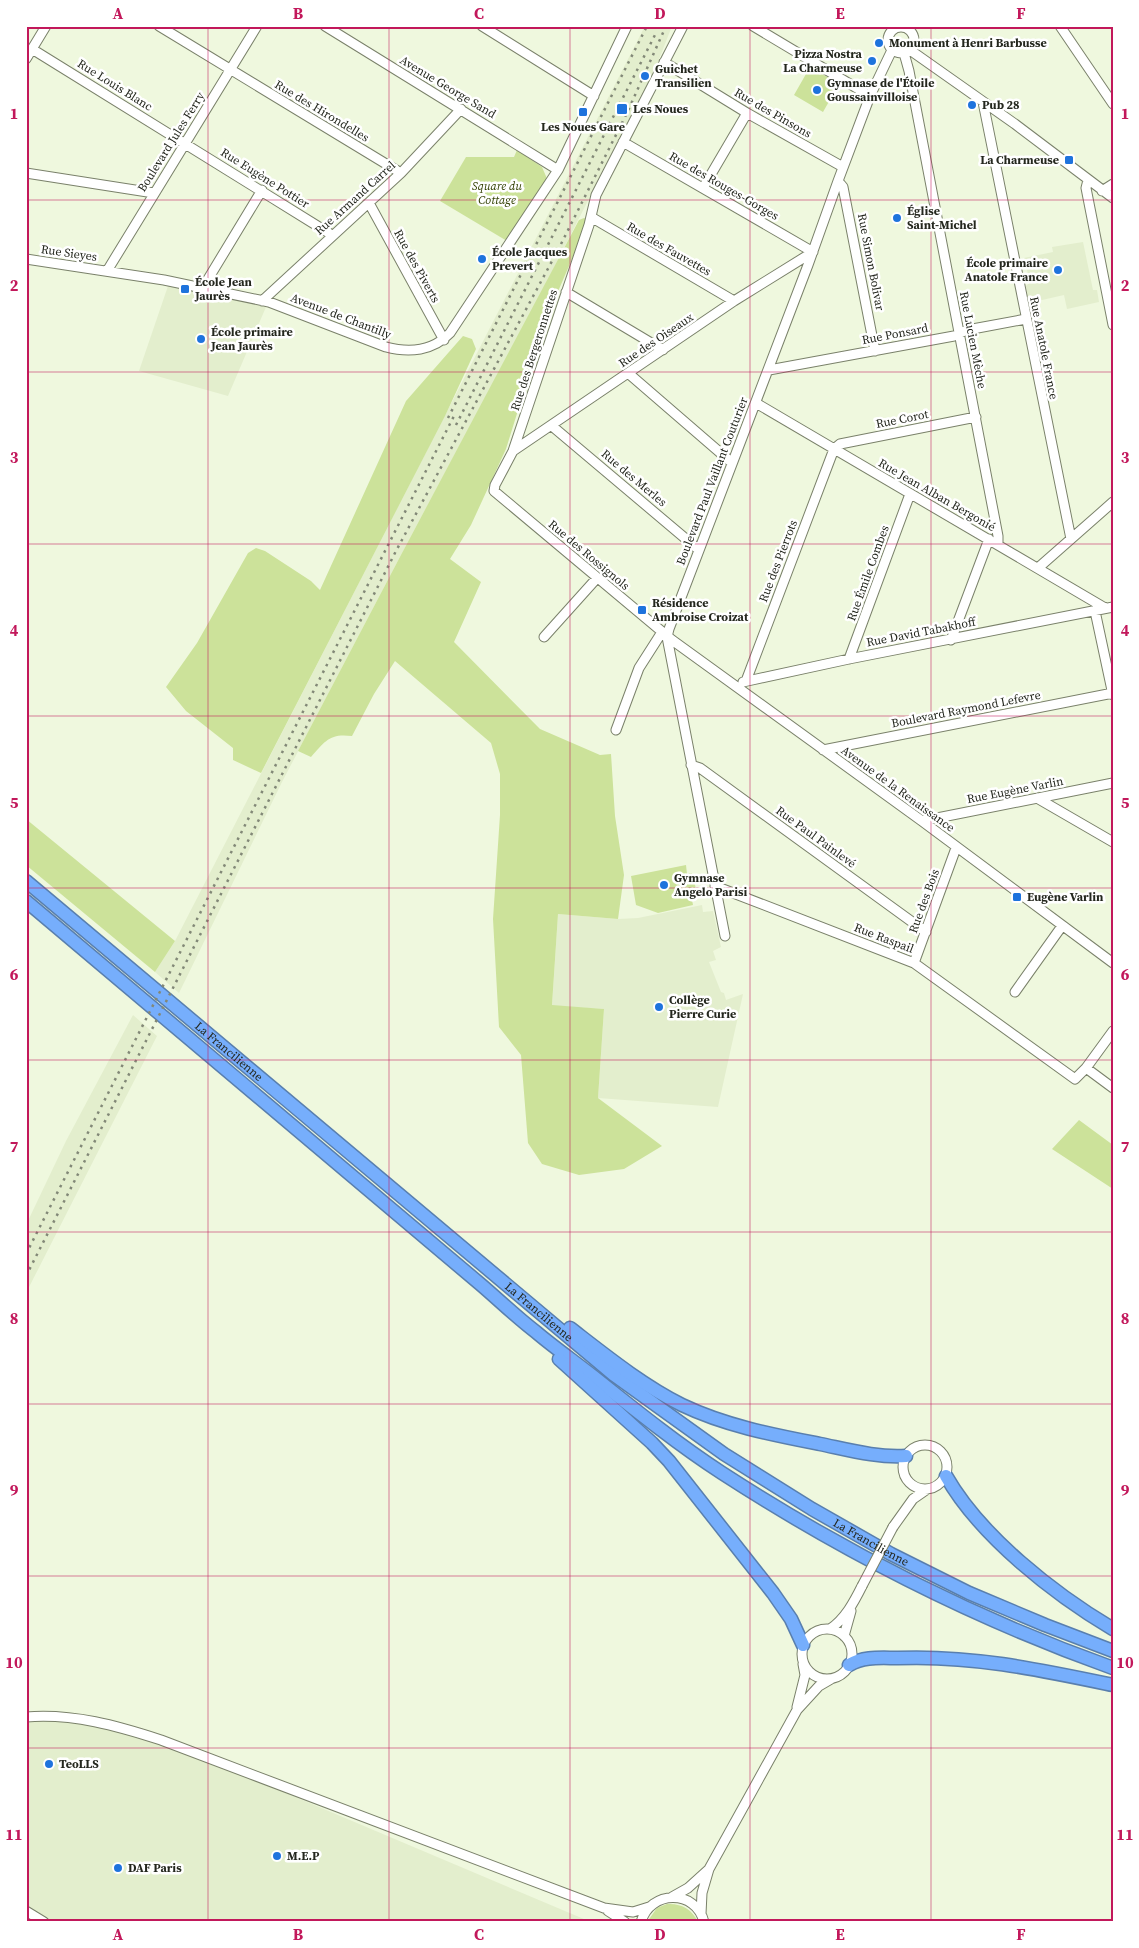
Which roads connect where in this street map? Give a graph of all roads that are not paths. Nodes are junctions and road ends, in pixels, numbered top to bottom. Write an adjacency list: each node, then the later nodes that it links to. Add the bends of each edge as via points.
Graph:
1 (45, 26): 12 (street)
2 (159, 26): 17 (street, Rue des Hirondelles)
3 (257, 26): 17 (street, Boulevard Jules Ferry)
4 (325, 26): 22 (street, Avenue George Sand)
5 (482, 26): 18 (street)
6 (627, 26): 18 (street)
7 (683, 26): 16 (street, Rue des Bergeronnettes)
8 (753, 26): 19 (street)
9 (1060, 26): 21 (street)
10 (908, 27): 11 (street); 14 (street, via 914,38)
11 (887, 29): 13 (street)
12 (32, 49): 15 (street); 25 (street, Rue Louis Blanc)
13 (892, 50): 14 (street, via 900,54); 19 (street, Boulevard Paul Vaillant Couturier)
14 (907, 52): 20 (street, via 923,57); 50 (street, Rue Lucien Mèche)
15 (26, 59)
16 (664, 62): 23 (street, Rue des Pinsons); 24 (street, Rue des Bergeronnettes)
17 (230, 71): 25 (street, Boulevard Jules Ferry); 29 (street, Rue des Hirondelles)
18 (594, 96): 27 (street)
19 (870, 96): 26 (street, Boulevard Paul Vaillant Couturier)
20 (983, 102): 30 (street); 48 (street, Rue Anatole France)
21 (1113, 104)
22 (461, 109): 27 (street, Avenue George Sand); 29 (street, Rue Armand Carrel)
23 (747, 113): 26 (street, Rue des Pinsons); 33 (street)
24 (623, 142): 33 (street, Rue des Rouges-Gorges); 39 (street, Rue des Bergeronnettes, via 596,195)
25 (185, 143): 34 (street, Rue Eugène Pottier); 36 (street, Boulevard Jules Ferry)
26 (843, 167): 31 (street, Boulevard Paul Vaillant Couturier)
27 (558, 170): 51 (street)
28 (26, 173): 36 (street)
29 (401, 173): 38 (street, Rue Armand Carrel)
30 (1088, 180): 35 (street); 49 (street, via 1086,188)
31 (838, 181): 41 (street, Boulevard Paul Vaillant Couturier); 53 (street, Rue Simon Bolivar, via 843,187)
32 (1113, 184): 35 (street)
33 (703, 188): 41 (street, Rue des Rouges-Gorges)
34 (262, 190): 40 (street, Rue Eugène Pottier); 44 (street)
35 (1102, 191): 37 (street)
36 (154, 193): 43 (street, Boulevard Jules Ferry)
37 (1113, 198)
38 (369, 203): 40 (street, Rue Armand Carrel); 51 (street, Rue des Piverts)
39 (591, 218): 45 (street, Rue des Bergeronnettes); 47 (street, Rue des Fauvettes)
40 (332, 235): 46 (street, Rue Armand Carrel)
41 (814, 252): 47 (street, Rue des Oiseaux); 54 (street, Boulevard Paul Vaillant Couturier)
42 (26, 259): 43 (street, Rue Sieyes)
43 (107, 271): 44 (street, Avenue de Chantilly)
44 (202, 289): 46 (street, Avenue de Chantilly)
45 (566, 292): 52 (street); 60 (street, Rue des Bergeronnettes)
46 (262, 301): 51 (street, Avenue de Chantilly, via 400,351 424,348)
47 (734, 302): 52 (street, Rue des Oiseaux)
48 (1026, 319): 50 (street, Rue Ponsard); 66 (street, Rue Anatole France)
49 (1113, 325)
50 (959, 333): 53 (street, Rue Ponsard); 57 (street, Rue Lucien Mèche)
51 (444, 340)
52 (663, 350): 55 (street, Rue des Oiseaux)
53 (875, 351): 54 (street, Rue Ponsard)
54 (769, 370): 56 (street, Boulevard Paul Vaillant Couturier)
55 (628, 373): 58 (street, Rue des Oiseaux); 61 (street)
56 (756, 403): 59 (street, Rue Jean Alban Bergonié); 61 (street, Boulevard Paul Vaillant Couturier)
57 (976, 417): 59 (street, Rue Corot, via 840,444); 67 (street, Rue Lucien Mèche)
58 (552, 426): 60 (street, Rue des Oiseaux); 68 (street, Rue des Merles)
59 (834, 450): 63 (street, Rue Jean Alban Bergonié); 77 (street, Rue des Pierrots)
60 (513, 451): 62 (street, Rue des Bergeronnettes)
61 (731, 462): 68 (street, Boulevard Paul Vaillant Couturier)
62 (494, 491): 70 (street, Rue des Rossignols)
63 (910, 494): 65 (street, Rue Jean Alban Bergonié); 76 (street, Rue Émile Combes)
64 (1113, 502): 66 (street)
65 (989, 539): 67 (street, Rue Jean Alban Bergonié); 75 (street)
66 (1071, 539): 69 (street)
67 (998, 544): 69 (street, Rue Jean Alban Bergonié)
68 (699, 550): 73 (street, Boulevard Paul Vaillant Couturier)
69 (1038, 568): 71 (street, Rue Jean Alban Bergonié)
70 (597, 578): 73 (street, Rue des Rossignols); 74 (street)
71 (1109, 608): 72 (street, Rue David Tabakhoff)
72 (1095, 611): 75 (street, Rue David Tabakhoff); 79 (street)
73 (665, 634): 78 (street, Avenue de la Renaissance); 80 (street, via 639,668); 82 (street, Boulevard Paul Vaillant Couturier)
74 (544, 637)
75 (951, 640): 76 (street, Rue David Tabakhoff)
76 (849, 659): 77 (street, Rue David Tabakhoff)
77 (746, 681): 78 (street, Rue David Tabakhoff)
78 (736, 687): 81 (street, Avenue de la Renaissance)
79 (1113, 694): 81 (street, Boulevard Raymond Lefevre)
80 (616, 730)
81 (823, 750): 85 (street, Avenue de la Renaissance)
82 (691, 764): 89 (street, Boulevard Paul Vaillant Couturier); 92 (street, Rue Paul Painlevé)
83 (1113, 783): 84 (street, Rue Eugène Varlin)
84 (1037, 798): 85 (street, Rue Eugène Varlin); 86 (street)
85 (922, 821): 87 (street, Avenue de la Renaissance)
86 (1113, 842)
87 (956, 848): 91 (street, Avenue de la Renaissance); 92 (street, Rue des Bois)
88 (26, 881): 100 (highway, La Francilienne)
89 (715, 886): 93 (street, Boulevard Paul Vaillant Couturier); 95 (street, Rue Raspail)
90 (26, 901): 101 (highway, La Francilienne)
91 (1062, 926): 94 (street, Avenue de la Renaissance); 96 (street)
92 (926, 932): 95 (street, Rue des Bois)
93 (725, 936)
94 (1113, 962)
95 (914, 963): 98 (street, Rue Raspail, via 1075,1079)
96 (1015, 992)
97 (1113, 1031): 98 (street)
98 (1086, 1068): 99 (street)
99 (1113, 1088)
100 (508, 1284): 102 (highway, via 527,1294 603,1353 682,1405 728,1423 778,1436 890,1457); 112 (highway, La Francilienne, via 614,1375 724,1454 812,1510 969,1593)
101 (536, 1332): 111 (highway, via 537,1339 669,1461 773,1593 791,1619); 115 (highway, La Francilienne, via 721,1473 809,1526 964,1607 1055,1647)
102 (906, 1456): 103 (street, via 924,1445 938,1449 947,1462); 104 (street, via 903,1470)
103 (946, 1476): 105 (street, via 936,1487); 109 (highway, via 964,1503 1011,1553 1064,1597)
104 (910, 1483): 105 (street); 106 (street, via 904,1507)
105 (926, 1490): 106 (street, via 913,1499)
106 (893, 1528): 107 (street, bridge)
107 (862, 1586): 108 (street, via 851,1607); 110 (street)
108 (830, 1629): 110 (street); 111 (street, via 814,1632)
109 (1113, 1629)
110 (844, 1636): 114 (street, via 852,1649)
111 (803, 1645): 113 (street)
112 (1113, 1651)
113 (803, 1662): 116 (street, via 814,1675); 118 (street, via 805,1675)
114 (849, 1665): 116 (street); 117 (highway, via 864,1659 962,1659 1010,1664)
115 (1113, 1668)
116 (831, 1679): 118 (street, via 818,1686)
117 (1113, 1685)
118 (796, 1710): 120 (street)
119 (26, 1717): 123 (street, via 76,1719 129,1730)
120 (709, 1869): 121 (street); 125 (street, via 702,1893)
121 (672, 1897): 122 (street, via 661,1899); 125 (street, via 690,1902)
122 (649, 1907): 123 (street, via 634,1912); 128 (street)
123 (604, 1908): 127 (street)
124 (26, 1911): 126 (street)
125 (702, 1918)
126 (44, 1922)
127 (625, 1922)
128 (641, 1922)

